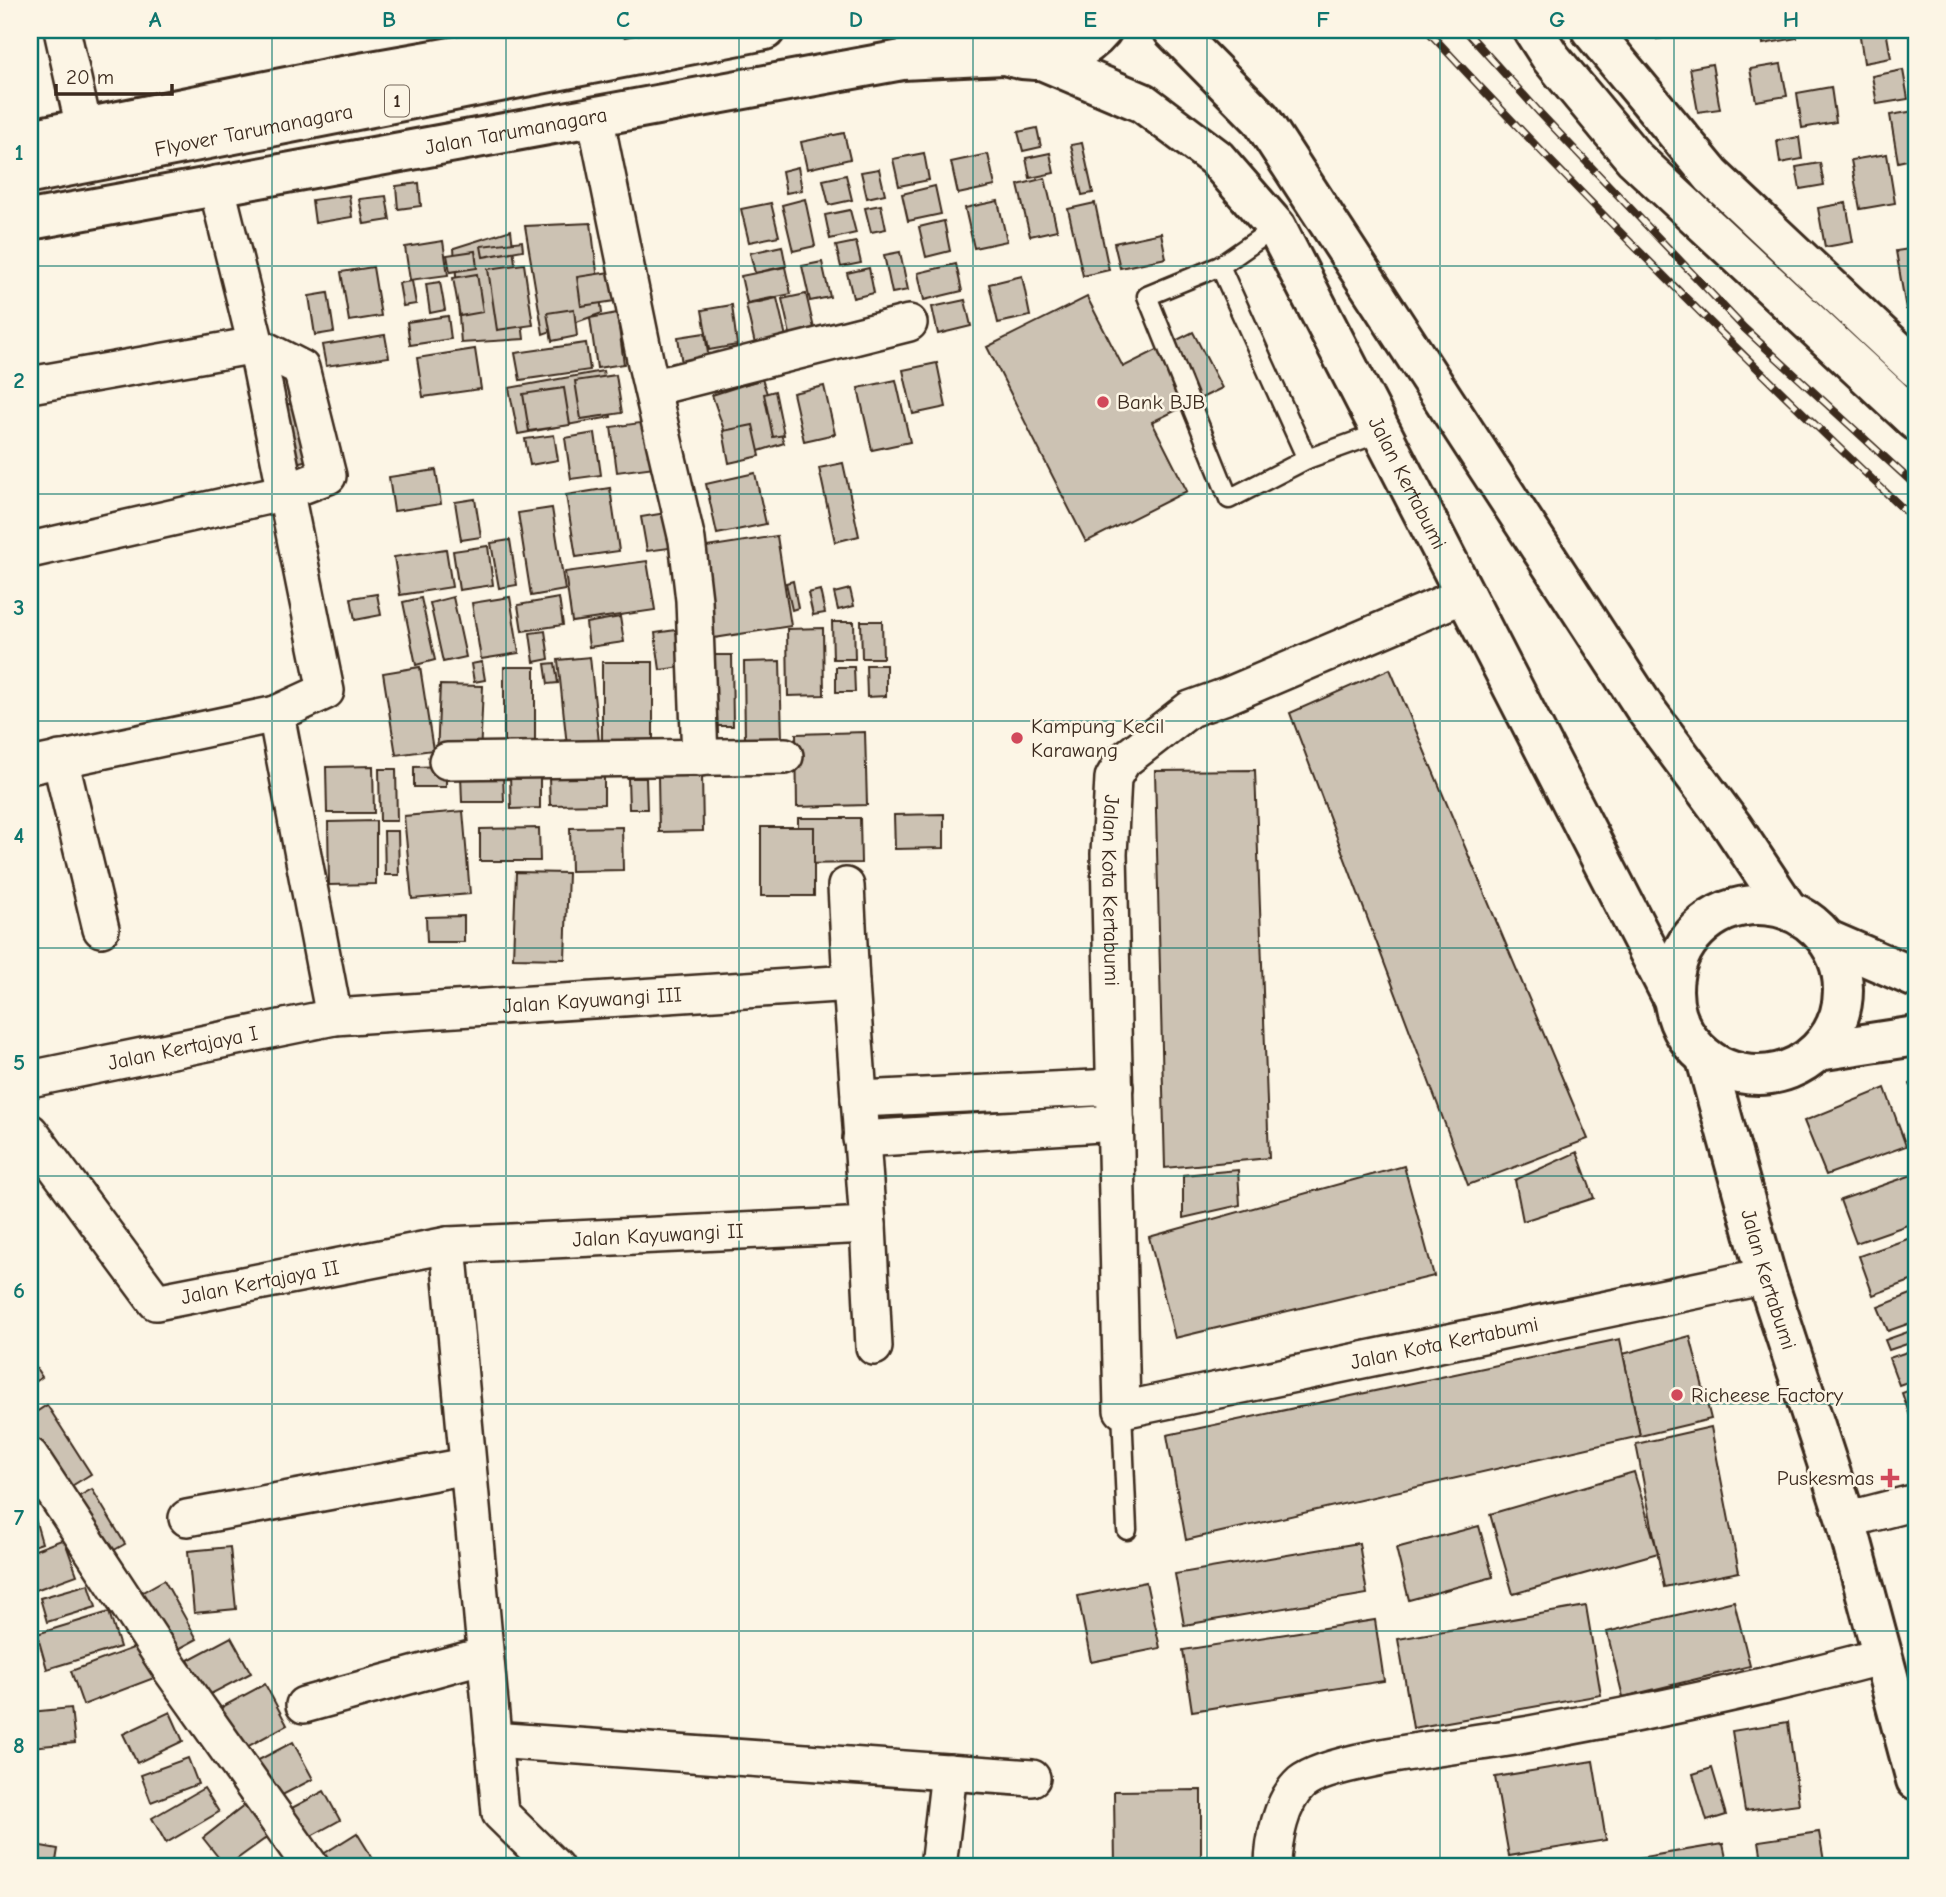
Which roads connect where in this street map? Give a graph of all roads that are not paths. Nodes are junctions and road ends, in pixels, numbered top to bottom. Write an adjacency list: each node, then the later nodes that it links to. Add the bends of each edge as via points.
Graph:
1 (62, 30): 13 (street)
2 (606, 30): 13 (main road, via 326,79)
3 (766, 30): 11 (main road, via 771,56); 15 (main road, Flyover Tarumanagara / 1)
4 (967, 30): 9 (main road)
5 (1102, 30): 10 (main road, via 1082,47)
6 (1173, 30): 37 (main road, via 1261,119 1631,687)
7 (1533, 30): 25 (main road, via 1559,69 1634,158)
8 (1591, 30): 22 (main road, via 1712,176)
9 (1003, 55): 10 (main road); 11 (main road, Jalan Tarumanagara, via 902,60)
10 (1044, 61): 18 (main road, Jalan Kertabumi, via 1143,103 1216,158)
11 (765, 85): 12 (main road, Jalan Tarumanagara)
12 (595, 116): 16 (main road, Jalan Tarumanagara); 24 (street)
13 (84, 128): 14 (main road)
14 (30, 139)
15 (30, 174)
16 (216, 184): 17 (main road, Jalan Tarumanagara); 21 (street)
17 (30, 220)
18 (1276, 227): 19 (lane); 26 (main road, Jalan Kertabumi)
19 (1220, 266): 27 (lane); 27 (lane, via 1147,296 1229,499)
20 (909, 323): 24 (street)
21 (256, 345): 23 (street); 28 (street, via 301,368 328,476)
22 (1916, 368)
23 (30, 385)
24 (652, 387): 33 (street, via 687,540)
25 (1916, 421)
26 (1382, 432): 27 (lane); 30 (main road, Jalan Kertabumi)
27 (1307, 459)
28 (286, 492): 29 (street); 31 (street, via 326,691)
29 (30, 550)
30 (1466, 594): 42 (main road, Jalan Kertabumi); 48 (street, Jalan Kota Kertabumi, via 1190,709 1123,761 1112,778 1109,854)
31 (276, 714): 35 (street); 43 (street)
32 (785, 756): 33 (street)
33 (700, 758): 34 (street)
34 (447, 761)
35 (45, 762): 38 (street)
36 (846, 886): 41 (street)
37 (1788, 910): 39 (main road, via 1810,922); 42 (main road, via 1739,907 1716,915 1696,930 1674,972)
38 (101, 929)
39 (1828, 940): 40 (main road); 45 (main road, via 1844,980 1842,1008)
40 (1916, 978)
41 (851, 983): 43 (street, Jalan Kayuwangi III); 49 (street)
42 (1672, 997): 46 (main road, via 1676,1020)
43 (334, 1017): 47 (street, Jalan Kertajaya I)
44 (1916, 1036): 45 (main road)
45 (1818, 1051): 46 (main road, via 1776,1074 1752,1076 1727,1071)
46 (1706, 1059): 55 (main road, Jalan Kertabumi)
47 (30, 1079)
48 (1115, 1087): 49 (street); 50 (street, Jalan Kota Kertabumi)
49 (859, 1099): 52 (street)
50 (1116, 1123): 52 (street); 57 (street, Jalan Kota Kertabumi)
51 (30, 1132): 54 (street, Jalan Kertajaya II, via 156,1302)
52 (861, 1139): 53 (street)
53 (868, 1225): 54 (street, Jalan Kayuwangi II); 56 (street)
54 (448, 1245): 59 (street)
55 (1766, 1276): 57 (street, Jalan Kota Kertabumi); 62 (main road, Jalan Kertabumi)
56 (874, 1347)
57 (1122, 1410): 63 (lane, Jalan Kota Kertabumi)
58 (30, 1456): 71 (street, via 171,1670)
59 (467, 1466): 61 (street); 64 (street)
60 (1916, 1502): 62 (street)
61 (187, 1518)
62 (1846, 1520): 65 (main road, Jalan Kertabumi)
63 (1127, 1530)
64 (485, 1655): 66 (street); 67 (street)
65 (1883, 1656): 70 (main road, Jalan Kertabumi); 74 (street, via 1520,1736 1337,1768 1302,1783 1285,1804)
66 (304, 1706)
67 (493, 1740): 68 (street); 72 (street, via 500,1813)
68 (949, 1772): 69 (street); 73 (street)
69 (1032, 1778)
70 (1916, 1780)
71 (311, 1867)
72 (555, 1867)
73 (938, 1867)
74 (1273, 1867)

